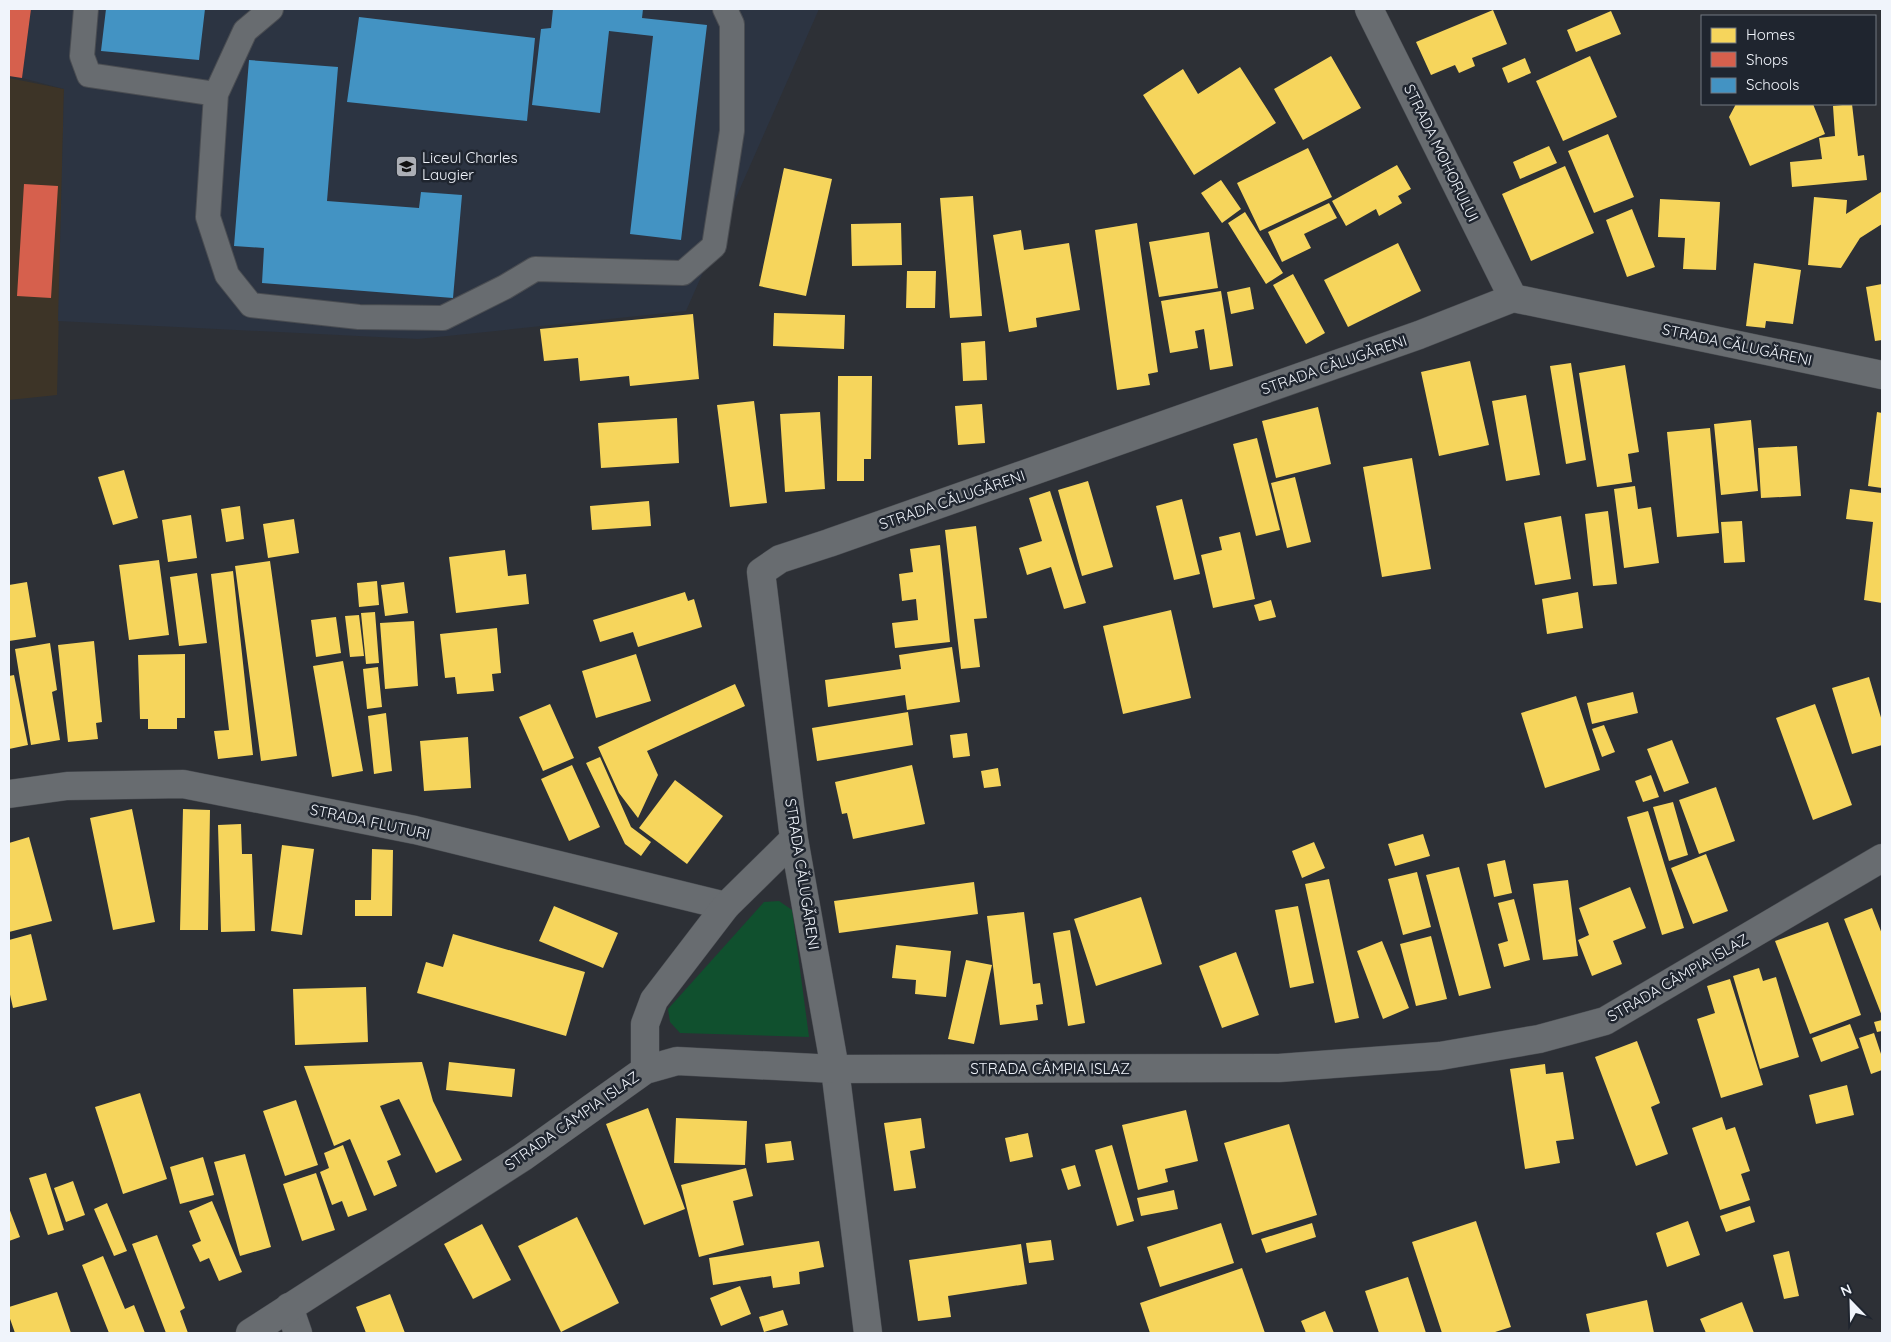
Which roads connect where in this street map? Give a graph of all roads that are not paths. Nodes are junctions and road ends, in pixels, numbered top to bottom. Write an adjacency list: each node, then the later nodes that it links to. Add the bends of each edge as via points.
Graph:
1 (86, 9): 5 (lane, via 82,56 89,75)
2 (271, 9): 5 (lane, via 244,31)
3 (725, 9): 5 (lane, via 732,24 732,131 714,246 683,273 535,269 505,288 443,318 359,317 251,305 227,274 208,217)
4 (1369, 9): 6 (street, STRADA MOHORULUI)
5 (216, 94)
6 (1513, 298): 7 (street, STRADA CĂLUGĂRENI); 9 (street, STRADA CĂLUGĂRENI, via 1419,335 780,559 761,572)
7 (1882, 375)
8 (9, 794): 11 (street, STRADA FLUTURI, via 67,786 183,784 415,830)
9 (794, 839): 11 (street); 12 (street, STRADA CĂLUGĂRENI)
10 (1882, 858): 12 (street, STRADA CÂMPIA ISLAZ, via 1605,1021 1539,1039 1440,1056 1279,1068)
11 (726, 906): 13 (street, via 654,1000 645,1024)
12 (835, 1069): 13 (street, STRADA CÂMPIA ISLAZ, via 676,1061); 17 (street, STRADA CĂLUGĂRENI)
13 (645, 1070): 14 (street, STRADA CÂMPIA ISLAZ, via 523,1157)
14 (290, 1307): 15 (street, STRADA CÂMPIA ISLAZ); 16 (street)
15 (250, 1333)
16 (298, 1333)
17 (868, 1333)

